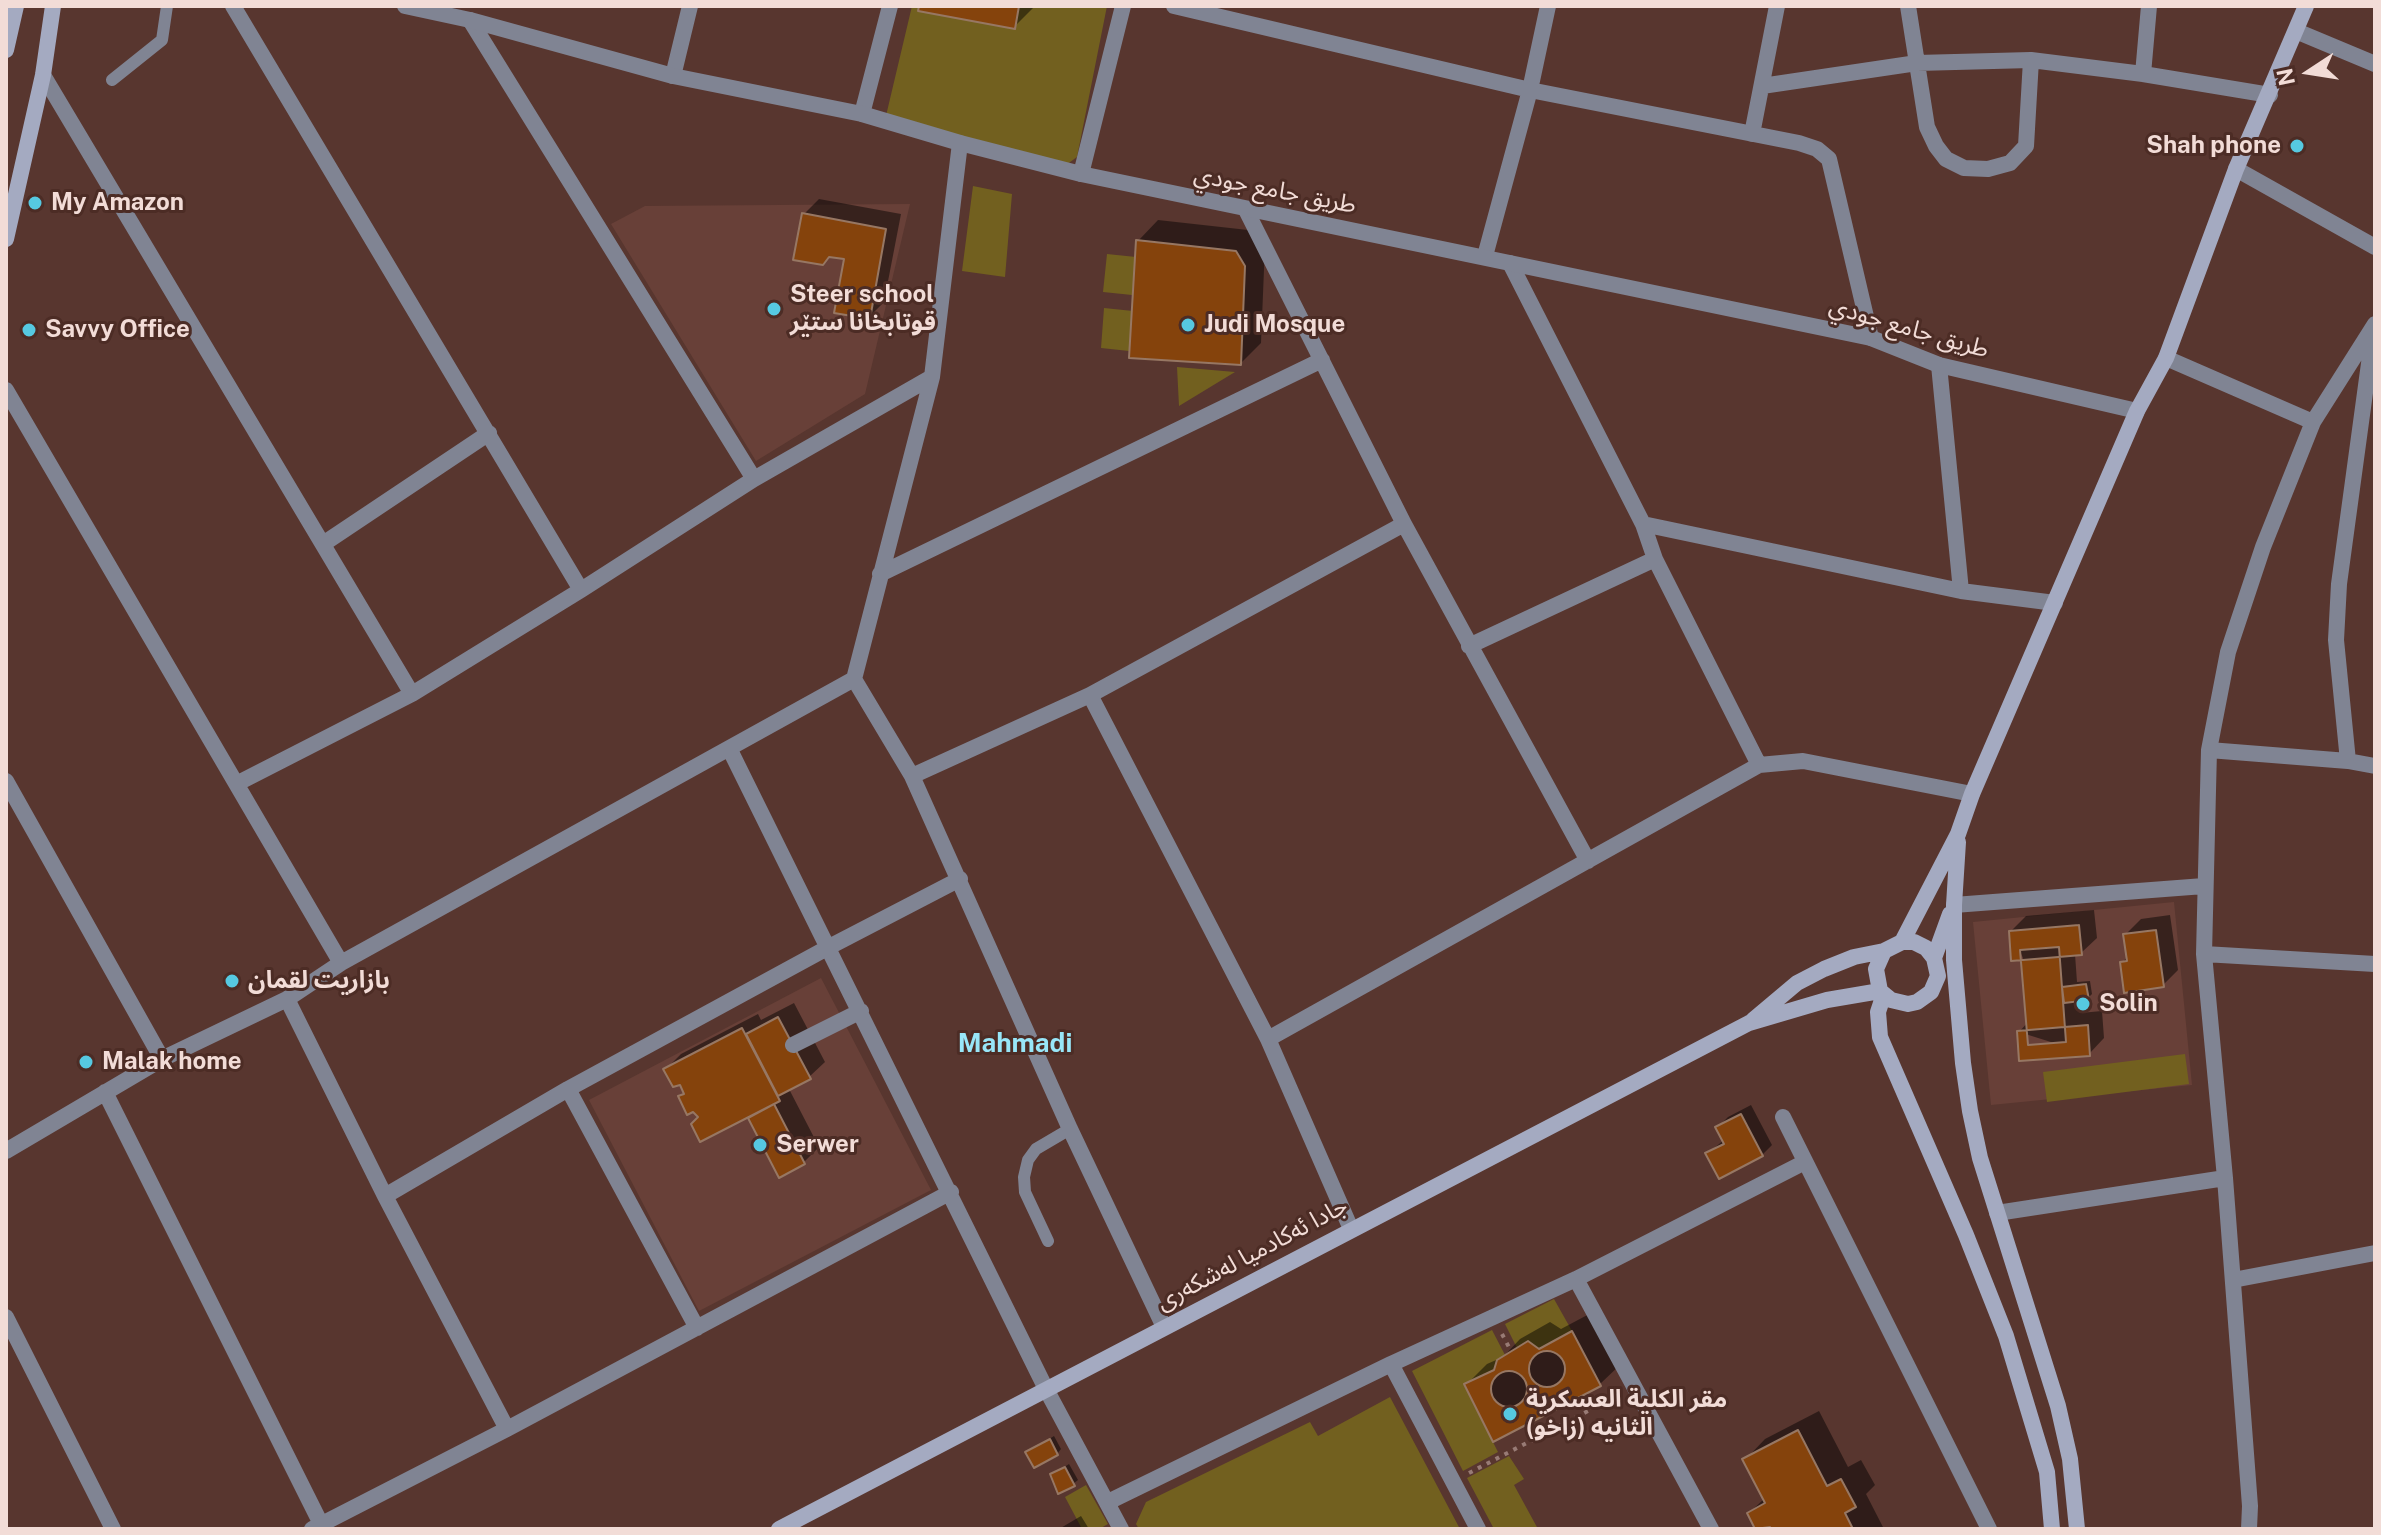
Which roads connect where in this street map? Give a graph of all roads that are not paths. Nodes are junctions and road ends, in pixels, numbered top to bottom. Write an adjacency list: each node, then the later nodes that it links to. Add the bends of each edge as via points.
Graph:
1 (16, 6): 17 (main road)
2 (53, 6): 22 (main road)
3 (167, 6): 24 (lane, via 162,40)
4 (233, 6): 47 (street)
5 (405, 6): 15 (street, طريق جامع جودي)
6 (690, 6): 23 (street)
7 (890, 6): 28 (street)
8 (1123, 6): 32 (street)
9 (1174, 6): 26 (street)
10 (1548, 6): 26 (street)
11 (1777, 6): 25 (street)
12 (1908, 6): 19 (street)
13 (2149, 6): 21 (street)
14 (2306, 6): 16 (main road)
15 (470, 20): 23 (street, طريق جامع جودي); 48 (street)
16 (2296, 31): 20 (street); 27 (main road)
17 (6, 50)
18 (2031, 60): 19 (street); 19 (street, via 2026,146 2010,163 1988,169 1964,168 1946,159 1936,146 1927,127); 21 (street)
19 (1917, 63): 25 (street)
20 (2375, 64)
21 (2143, 74): 27 (street)
22 (43, 75): 34 (main road); 51 (street)
23 (673, 76): 28 (street, طريق جامع جودي)
24 (112, 80)
25 (1762, 86): 29 (street)
26 (1530, 90): 29 (street); 36 (street)
27 (2270, 95): 31 (main road)
28 (862, 114): 30 (street, طريق جامع جودي)
29 (1752, 134): 39 (street, via 1799,143 1829,159)
30 (960, 143): 32 (street, طريق جامع جودي); 43 (street)
31 (2236, 169): 35 (street); 40 (main road)
32 (1081, 174): 33 (street, طريق جامع جودي)
33 (1246, 210): 36 (street, طريق جامع جودي); 41 (street)
34 (6, 239)
35 (2375, 247)
36 (1485, 256): 37 (street, طريق جامع جودي)
37 (1510, 263): 39 (street, طريق جامع جودي); 50 (street)
38 (2374, 325): 46 (street); 63 (street, via 2339,584 2336,640)
39 (1871, 338): 42 (street, طريق جامع جودي)
40 (2166, 358): 45 (main road); 46 (street)
41 (1322, 360): 49 (street); 53 (street)
42 (1939, 365): 45 (street, طريق جامع جودي); 55 (street)
43 (932, 377): 48 (street); 53 (street)
44 (6, 390): 68 (street)
45 (2137, 411): 56 (main road)
46 (2313, 422): 62 (street, via 2228,652)
47 (489, 433): 51 (street); 54 (street)
48 (754, 479): 54 (street)
49 (1404, 524): 57 (street); 60 (street)
50 (1643, 524): 52 (street); 55 (street)
51 (323, 544): 59 (street)
52 (1655, 559): 57 (street); 64 (street)
53 (880, 574): 58 (street)
54 (581, 590): 59 (street)
55 (1961, 591): 56 (street)
56 (2055, 603): 69 (main road)
57 (1469, 646): 71 (street)
58 (854, 679): 61 (street); 66 (street)
59 (412, 694): 68 (street)
60 (1090, 695): 66 (street); 88 (street)
61 (730, 750): 76 (street); 80 (street)
62 (2209, 750): 63 (street); 73 (street)
63 (2348, 761): 65 (street)
64 (1759, 765): 69 (street, via 1803,761); 71 (street)
65 (2375, 766)
66 (912, 776): 72 (street)
67 (6, 781): 90 (street)
68 (238, 783): 80 (street)
69 (1972, 794): 70 (main road)
70 (1958, 834): 74 (main road); 75 (main road)
71 (1588, 861): 88 (street)
72 (960, 879): 76 (street); 94 (street)
73 (2204, 886): 74 (street); 78 (street)
74 (1954, 905): 79 (main road); 86 (main road)
75 (1902, 942): 77 (main road); 79 (main road, via 1926,948)
76 (829, 947): 85 (street); 91 (street)
77 (1884, 951): 83 (main road, via 1876,969); 87 (main road, via 1854,957 1797,983)
78 (2204, 954): 81 (street); 97 (street)
79 (1934, 958): 82 (main road)
80 (341, 963): 84 (street)
81 (2375, 964)
82 (1938, 976): 83 (main road, via 1931,992 1917,1002 1899,1003); 86 (main road, via 1944,997)
83 (1882, 992): 87 (main road, via 1827,1000); 120 (main road, via 1880,1037 2006,1336 2047,1472)
84 (287, 999): 90 (street); 99 (street)
85 (861, 1011): 89 (street); 98 (street)
86 (1958, 1014): 100 (main road, via 1970,1111)
87 (1749, 1023): 101 (main road, جادا ئه‌كادميا له‌شكه‌رى)
88 (1268, 1039): 101 (street)
89 (793, 1045)
90 (162, 1059): 92 (street)
91 (568, 1089): 99 (street); 108 (street)
92 (105, 1092): 95 (street); 113 (street)
93 (1783, 1117): 96 (street)
94 (1070, 1129): 102 (lane, via 1036,1149 1024,1177 1025,1192); 107 (street)
95 (6, 1151)
96 (1805, 1162): 104 (street); 119 (street)
97 (2225, 1178): 100 (street); 105 (street)
98 (951, 1192): 108 (street); 110 (street)
99 (385, 1196): 111 (street)
100 (1997, 1213): 121 (main road, via 2058,1406)
101 (1351, 1229): 107 (main road, جادا ئه‌كادميا له‌شكه‌رى)
102 (1048, 1241)
103 (2375, 1253): 105 (street)
104 (1576, 1279): 109 (street); 118 (street)
105 (2233, 1280): 122 (street)
106 (6, 1317): 114 (street)
107 (1164, 1327): 110 (main road, جادا ئه‌كادميا له‌شكه‌رى)
108 (697, 1328): 111 (street)
109 (1391, 1364): 112 (street); 117 (street)
110 (1046, 1389): 112 (street); 115 (main road, جادا ئه‌كادميا له‌شكه‌رى)
111 (507, 1429): 113 (street)
112 (1108, 1502): 116 (street)
113 (317, 1527)
114 (113, 1529)
115 (779, 1529)
116 (1121, 1529)
117 (1478, 1529)
118 (1711, 1529)
119 (1989, 1529)
120 (2052, 1529)
121 (2077, 1529)
122 (2249, 1529)

